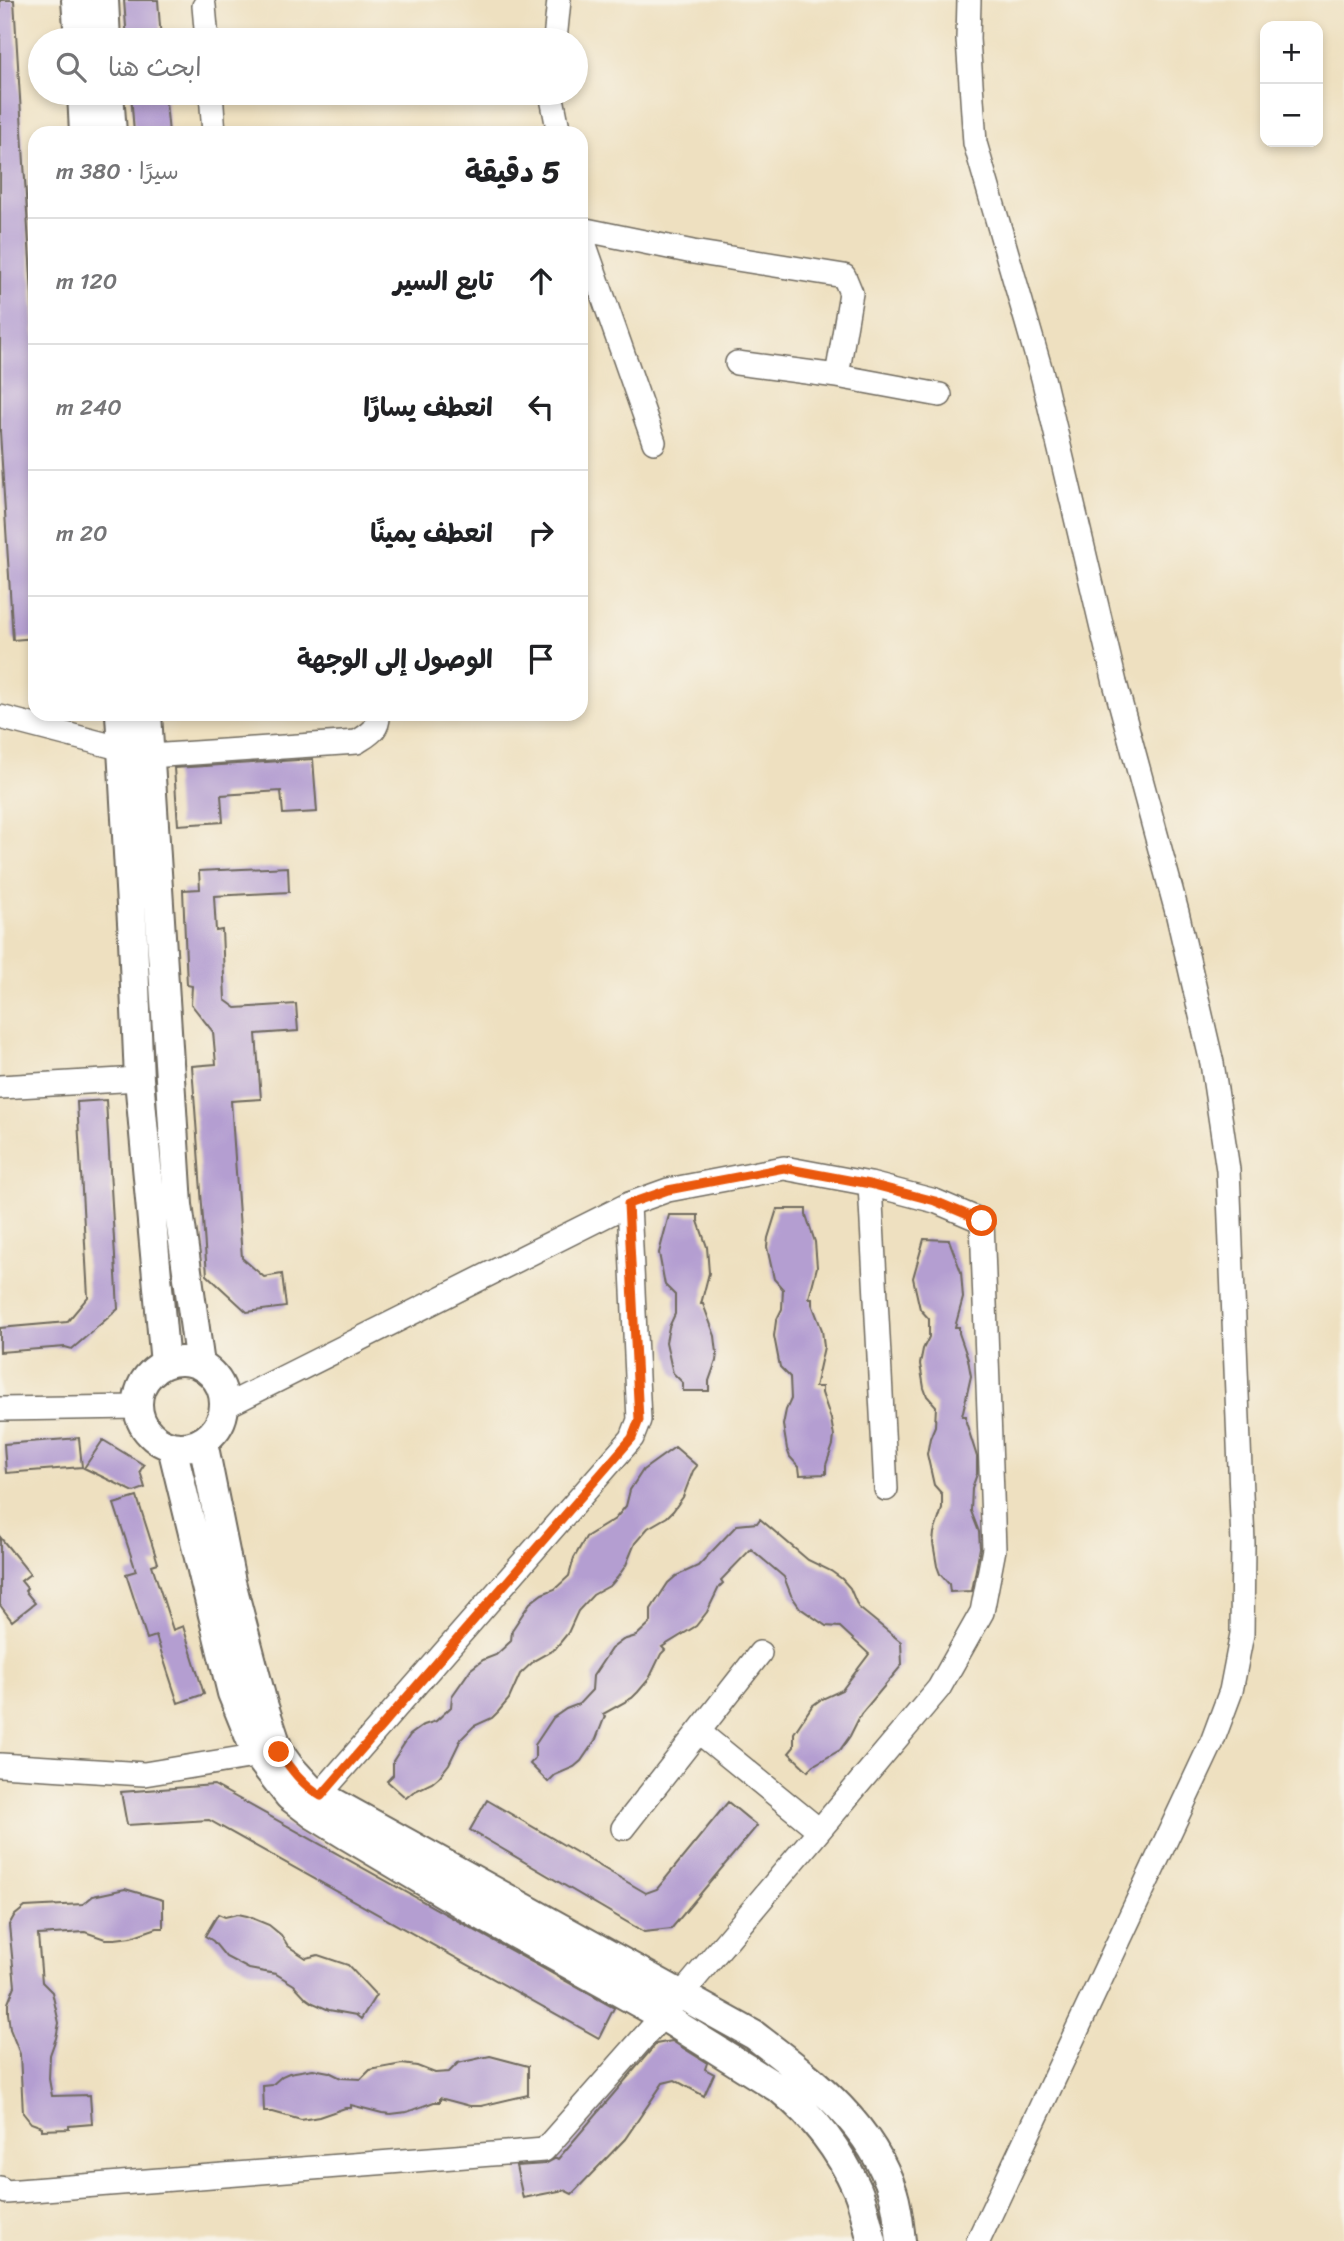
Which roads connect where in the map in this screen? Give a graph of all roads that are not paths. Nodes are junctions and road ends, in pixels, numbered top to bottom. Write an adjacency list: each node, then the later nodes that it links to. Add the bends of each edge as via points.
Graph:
1 (76, 0): 6 (main road)
2 (103, 0): 7 (main road)
3 (559, 0): 9 (street)
4 (969, 0): 54 (street, via 975,143 1043,378 1212,1063 1227,1170 1243,1543 1241,1634 1231,1691 1212,1742)
5 (204, 6): 8 (street)
6 (78, 28)
7 (105, 28)
8 (206, 28)
9 (556, 28)
10 (83, 105): 14 (main road)
11 (110, 105): 15 (main road)
12 (212, 105): 16 (street)
13 (553, 105): 17 (street)
14 (84, 126)
15 (111, 126)
16 (213, 126)
17 (558, 126)
18 (588, 230): 21 (street, via 844,276 851,293)
19 (588, 254): 23 (street)
20 (737, 363): 21 (street)
21 (837, 376): 22 (street)
22 (940, 395)
23 (654, 442)
24 (0, 717): 28 (street)
25 (120, 721): 28 (main road)
26 (148, 721): 29 (main road)
27 (379, 721): 29 (street, via 374,731 357,742)
28 (122, 749): 29 (street); 30 (main road)
29 (150, 756): 35 (main road, via 177,1205)
30 (139, 1079): 31 (street); 34 (main road)
31 (0, 1087)
32 (870, 1184): 33 (street, via 784,1168 668,1190); 41 (street); 48 (street, via 935,1201 982,1221 994,1549 982,1612 939,1688)
33 (628, 1204): 37 (street); 46 (street, via 639,1420 632,1438)
34 (165, 1364): 35 (main road); 36 (main road, via 142,1386)
35 (200, 1366): 37 (main road, via 218,1382)
36 (138, 1407): 38 (street); 40 (main road, via 145,1428)
37 (224, 1407): 39 (main road, via 218,1427)
38 (0, 1409)
39 (203, 1442): 40 (main road); 44 (main road, via 231,1582 263,1704)
40 (172, 1447): 44 (main road, via 232,1693)
41 (886, 1489)
42 (760, 1653): 43 (street)
43 (699, 1732): 47 (street); 48 (street)
44 (268, 1753): 45 (street, via 144,1774); 46 (main road, via 289,1766 311,1790)
45 (0, 1765)
46 (314, 1802): 49 (main road); 50 (main road, via 348,1836)
47 (623, 1828)
48 (818, 1830): 49 (street)
49 (681, 1995): 50 (street); 53 (main road, via 754,2035 811,2079 857,2126 893,2194)
50 (661, 2015): 51 (street, via 544,2150 6,2192); 52 (main road, via 795,2101 846,2167 858,2190)
51 (0, 2188)
52 (872, 2241)
53 (901, 2241)
54 (978, 2241)

